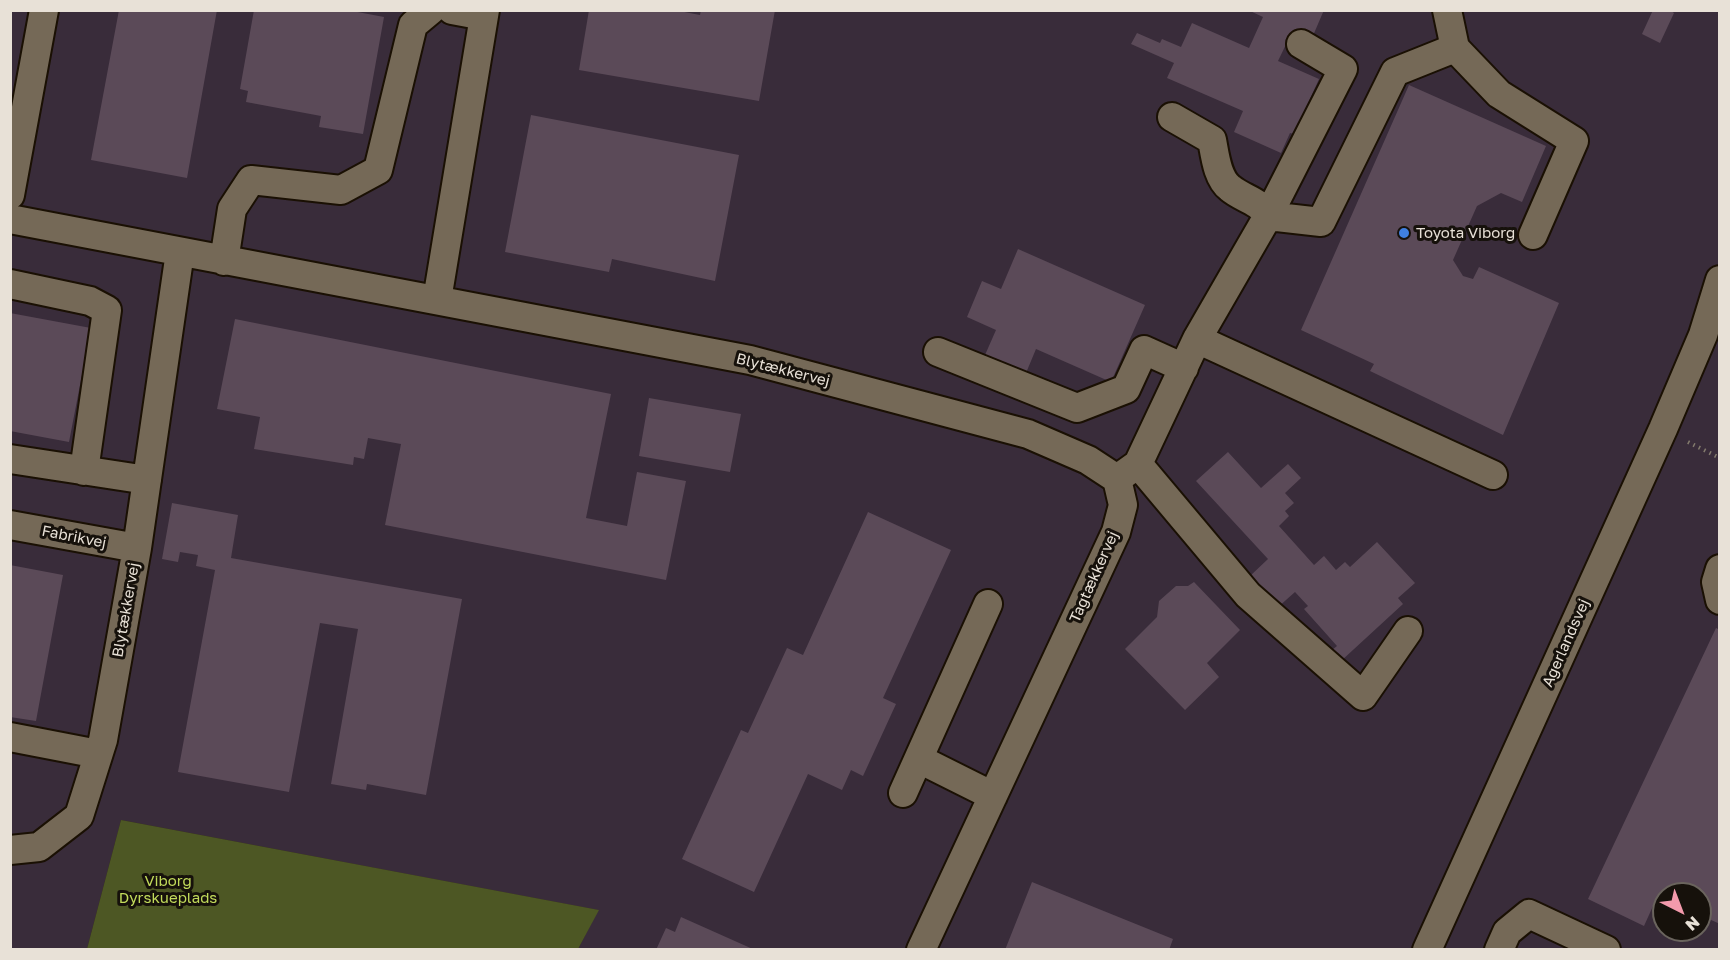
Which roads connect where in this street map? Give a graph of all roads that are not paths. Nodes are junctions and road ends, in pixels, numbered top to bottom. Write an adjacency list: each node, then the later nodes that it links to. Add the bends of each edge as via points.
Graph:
1 (44, 10): 9 (street)
2 (431, 10): 14 (street, via 413,25 378,170 342,190 251,180 232,209)
3 (452, 10): 5 (street)
4 (1447, 10): 7 (street)
5 (485, 13): 17 (street)
6 (1301, 44): 10 (street, via 1343,69)
7 (1455, 48): 10 (street, via 1395,72 1321,222); 12 (street, via 1499,94 1574,141)
8 (1172, 117): 10 (street, via 1212,140 1217,167 1228,188 1263,206)
9 (10, 195)
10 (1268, 216): 20 (street)
11 (10, 219): 13 (street, Blytækkervej)
12 (1533, 235)
13 (180, 252): 14 (street, Blytækkervej); 29 (street, Blytækkervej)
14 (224, 261): 17 (street, Blytækkervej)
15 (1719, 279): 19 (street, Agerlandsvej)
16 (10, 284): 26 (street, via 90,301 107,310)
17 (437, 300): 24 (street, Blytækkervej, via 750,360)
18 (1719, 308): 19 (street, Agerlandsvej)
19 (1703, 335): 43 (street, Agerlandsvej)
20 (1197, 339): 22 (street); 28 (street)
21 (938, 352): 23 (street)
22 (1184, 368): 23 (street, via 1144,350 1126,389 1077,408); 27 (street)
23 (1041, 393): 24 (street)
24 (1028, 434): 27 (street, Blytækkervej, via 1088,460)
25 (10, 459): 26 (street)
26 (84, 471): 29 (street)
27 (1127, 471): 35 (street, Blytækkervej, via 1248,595 1363,696); 40 (street, Tagtækkervej, via 1116,532)
28 (1492, 475)
29 (147, 480): 31 (street, Blytækkervej)
30 (10, 525): 31 (street, Fabrikvej)
31 (137, 548): 37 (street, Blytækkervej)
32 (1719, 569): 33 (street)
33 (1719, 600)
34 (988, 604): 38 (street)
35 (1408, 632)
36 (10, 737): 37 (street)
37 (100, 747): 41 (street, Blytækkervej, via 79,816 39,847)
38 (919, 759): 39 (street); 40 (street)
39 (903, 793)
40 (993, 796): 42 (street, Tagtækkervej)
41 (10, 850)
42 (921, 950)
43 (1427, 950)
44 (1499, 950): 45 (street, via 1507,932 1529,914)
45 (1606, 950)

